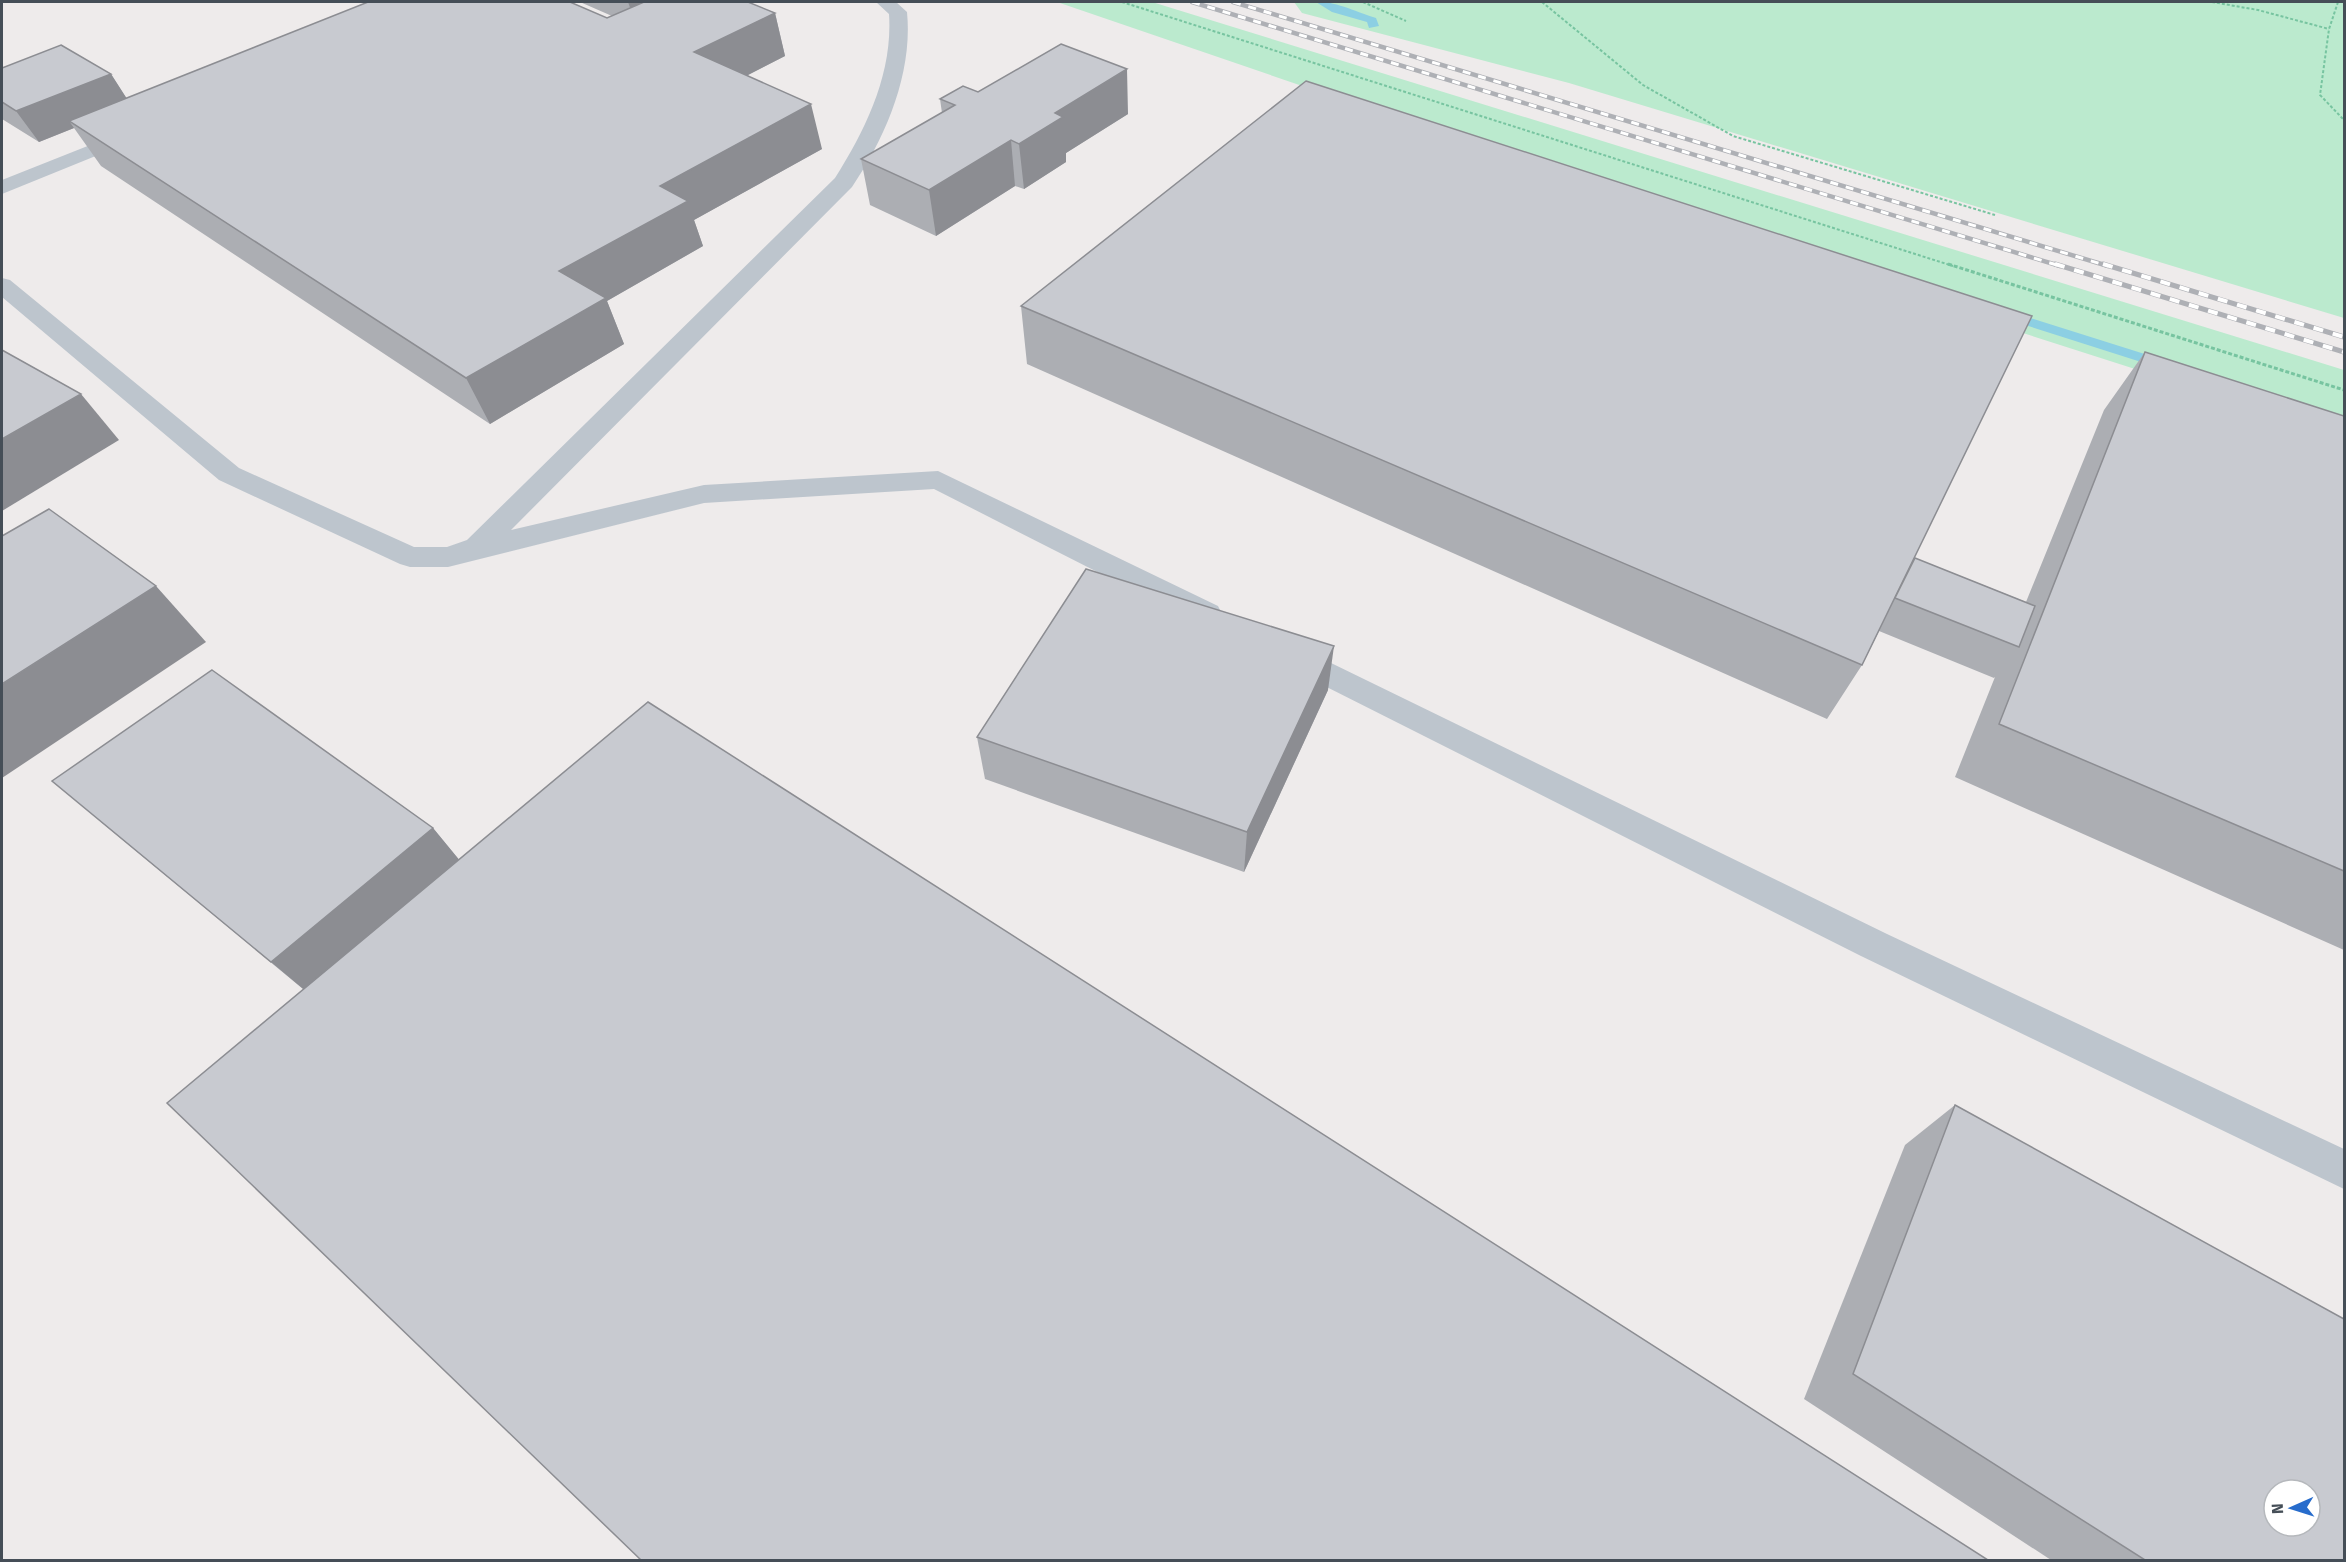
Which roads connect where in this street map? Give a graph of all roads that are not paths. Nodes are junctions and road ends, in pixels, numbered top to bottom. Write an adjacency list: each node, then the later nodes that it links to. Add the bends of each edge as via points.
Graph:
1 (885, 2): 5 (street, via 898,12 901,26 896,67 867,142 844,182 477,547)
2 (156, 124): 3 (street)
3 (2, 188)
4 (2, 285): 5 (street, via 229,474 410,557 448,556)
5 (464, 551): 6 (street, via 704,494 938,480)
6 (1236, 628)
7 (1268, 644): 8 (street, via 1874,945)
8 (2344, 1169)

